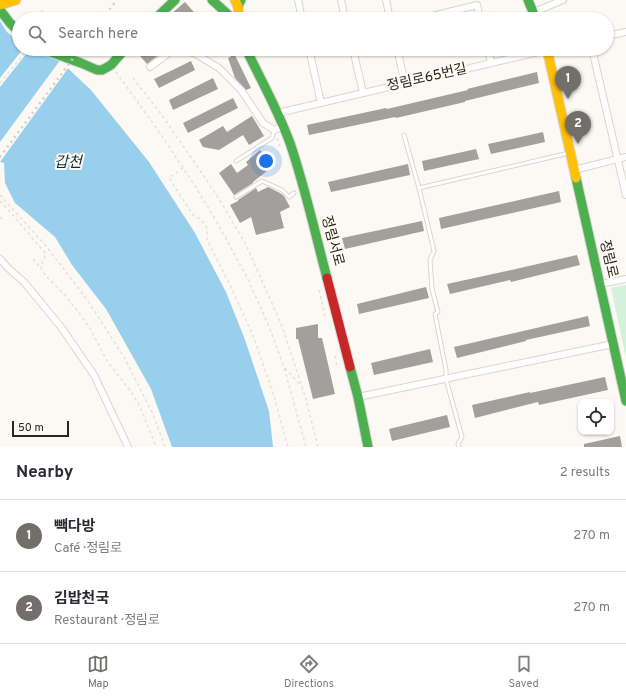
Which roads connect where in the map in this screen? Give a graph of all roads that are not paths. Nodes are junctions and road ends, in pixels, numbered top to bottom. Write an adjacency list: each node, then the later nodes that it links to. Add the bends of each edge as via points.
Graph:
1 (16, 0): 10 (main road)
2 (176, 0): 12 (main road)
3 (212, 0): 13 (main road)
4 (298, 0): 15 (street)
5 (341, 0): 16 (street)
6 (386, 0): 17 (street)
7 (528, 0): 20 (main road)
8 (563, 0): 21 (street)
9 (238, 2): 14 (main road)
10 (0, 5)
11 (0, 10): 22 (main road)
12 (163, 12)
13 (226, 12)
14 (239, 12)
15 (301, 12)
16 (344, 12)
17 (389, 12)
18 (448, 12): 19 (street, via 477,5)
19 (478, 12)
20 (533, 12)
21 (542, 12)
22 (12, 25)
23 (626, 32): 24 (street)
24 (614, 35)
25 (62, 56): 26 (main road, via 97,70 111,66)
26 (119, 56)
27 (165, 56): 38 (street)
28 (199, 56): 44 (street, via 219,68 240,90 263,123)
29 (250, 56): 42 (main road, 정림서로)
30 (311, 56): 41 (street)
31 (355, 56): 40 (street)
32 (399, 56): 39 (street)
33 (490, 56): 37 (street)
34 (520, 56): 37 (street, 정림로65번길)
35 (549, 56): 46 (main road, 정림로)
36 (594, 56): 48 (street)
37 (491, 63): 39 (street, 정림로65번길)
38 (150, 67)
39 (405, 83): 40 (street, 정림로65번길)
40 (363, 93): 41 (street, 정림로65번길)
41 (321, 103): 42 (street, 정림로65번길)
42 (278, 113): 43 (main road, 정림서로)
43 (283, 126): 44 (street); 60 (main road, 정림서로, via 305,193)
44 (274, 130): 49 (lane, via 272,138)
45 (404, 135): 51 (lane)
46 (570, 153): 50 (main road, 정림로); 51 (lane)
47 (626, 157): 48 (street)
48 (618, 159): 50 (street); 53 (street)
49 (236, 161)
50 (574, 170): 57 (main road, 정림로)
51 (419, 188): 59 (lane, via 434,250 430,260 432,289 438,312 435,314)
52 (294, 193): 54 (lane, via 289,198 282,190 262,181)
53 (626, 195)
54 (236, 197)
55 (0, 259): 62 (street, via 24,282 61,327 94,375)
56 (626, 279): 57 (street)
57 (600, 284): 58 (main road, 정림로)
58 (613, 344): 59 (street); 61 (main road, 정림로)
59 (446, 379): 60 (street); 64 (lane, via 462,437)
60 (358, 398): 63 (main road, 정림서로)
61 (626, 401)
62 (128, 447)
63 (368, 447)
64 (459, 447)

